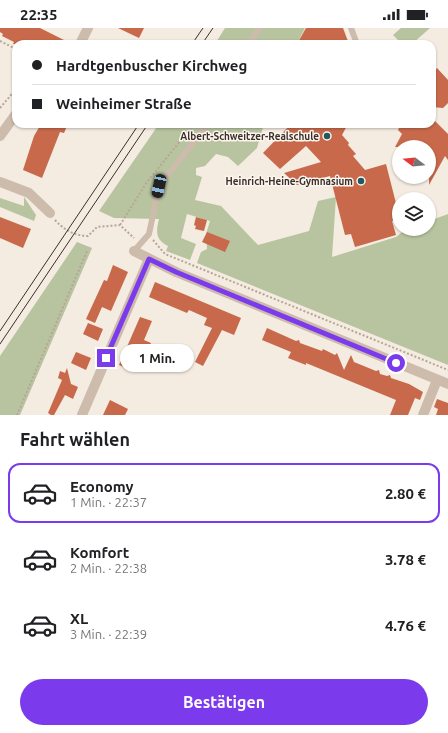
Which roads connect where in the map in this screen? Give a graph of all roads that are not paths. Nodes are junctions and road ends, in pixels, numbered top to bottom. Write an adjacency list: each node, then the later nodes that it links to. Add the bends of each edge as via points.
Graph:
1 (88, 28): 4 (street)
2 (260, 28): 5 (lane)
3 (351, 28): 6 (lane)
4 (82, 40)
5 (251, 40)
6 (356, 40)
7 (12, 120): 9 (street)
8 (205, 128): 12 (lane, via 159,186 149,234)
9 (0, 136)
10 (0, 182): 11 (street, via 29,194)
11 (50, 213)
12 (134, 251): 13 (street)
13 (149, 259): 14 (street); 16 (street)
14 (437, 380): 15 (street); 17 (street)
15 (448, 384)
16 (82, 415)
17 (423, 415)

